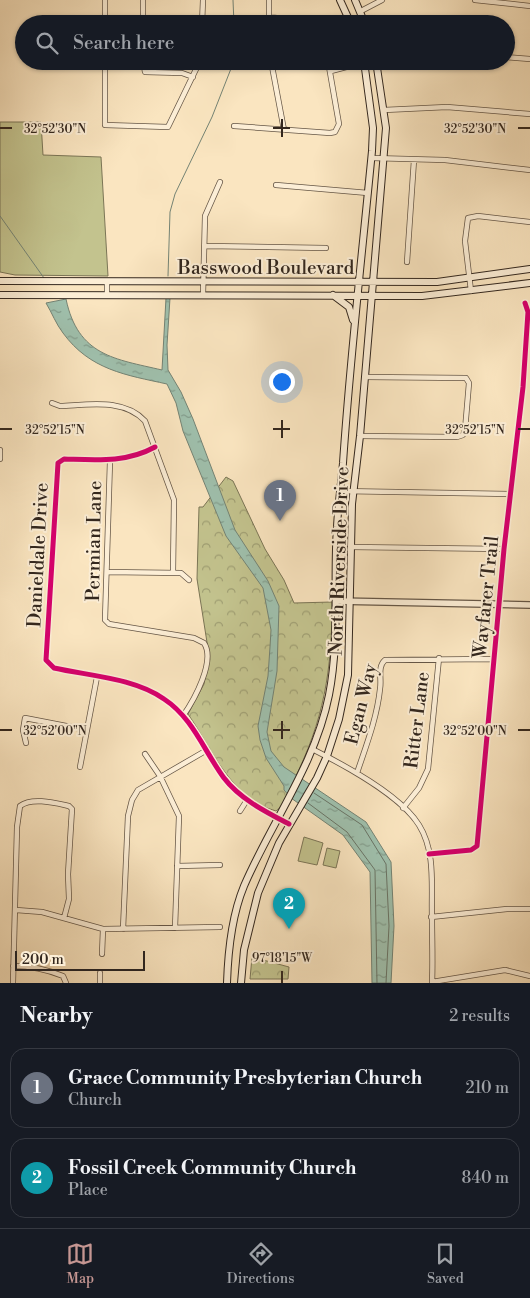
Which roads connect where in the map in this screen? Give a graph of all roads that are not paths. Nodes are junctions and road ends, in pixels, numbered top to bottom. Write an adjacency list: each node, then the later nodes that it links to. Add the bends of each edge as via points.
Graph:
1 (105, 0): 11 (street)
2 (143, 0): 12 (street)
3 (203, 0): 13 (street)
4 (269, 0): 14 (street)
5 (340, 0): 15 (main road)
6 (355, 0): 10 (main road)
7 (382, 0): 10 (street)
8 (476, 0): 9 (street)
9 (530, 6)
10 (360, 11): 16 (main road)
11 (105, 15)
12 (143, 15)
13 (202, 15)
14 (269, 15)
15 (347, 15)
16 (362, 15)
17 (515, 58): 18 (street)
18 (530, 59)
19 (105, 70): 27 (street, via 105,125 170,126)
20 (145, 70): 27 (street)
21 (196, 70): 27 (street)
22 (273, 70): 31 (street)
23 (335, 70): 26 (street)
24 (366, 70): 32 (main road, North Riverside Drive, via 373,128)
25 (377, 70): 28 (main road, North Riverside Drive)
26 (331, 71): 31 (street, via 339,124 337,130 330,133)
27 (193, 77)
28 (384, 110): 29 (street, via 446,107); 33 (main road, North Riverside Drive)
29 (530, 114)
30 (234, 126): 31 (street)
31 (284, 130)
32 (372, 158): 33 (street); 38 (main road, North Riverside Drive)
33 (384, 158): 34 (street); 49 (main road, North Riverside Drive)
34 (414, 160): 35 (street, via 445,160); 42 (street)
35 (530, 170)
36 (220, 182): 40 (street, via 205,216)
37 (276, 185): 38 (street)
38 (368, 193): 48 (main road, North Riverside Drive)
39 (530, 222): 44 (street, via 478,216 468,218)
40 (206, 246): 41 (street); 46 (street)
41 (326, 248)
42 (407, 262)
43 (530, 269): 44 (main road, Basswood Boulevard)
44 (469, 278): 49 (main road, Basswood Boulevard, via 437,282); 51 (street)
45 (0, 281): 47 (main road, Basswood Boulevard)
46 (204, 281): 47 (main road, Basswood Boulevard); 48 (main road, Basswood Boulevard); 56 (street)
47 (107, 282): 52 (street)
48 (359, 282): 49 (main road, Basswood Boulevard); 53 (main road, North Riverside Drive)
49 (373, 282): 54 (main road, North Riverside Drive)
50 (530, 283): 51 (main road, Basswood Boulevard)
51 (471, 291): 54 (main road, Basswood Boulevard, via 422,296)
52 (107, 294): 55 (main road, Basswood Boulevard); 56 (main road, Basswood Boulevard)
53 (358, 294): 54 (main road, Basswood Boulevard); 57 (main road, Basswood Boulevard); 59 (main road, North Riverside Drive)
54 (372, 294): 60 (main road, North Riverside Drive)
55 (0, 295)
56 (202, 295): 57 (main road, Basswood Boulevard)
57 (333, 295): 59 (main road, via 348,307)
58 (526, 303): 61 (street, Wayfarer Trail)
59 (354, 324): 69 (main road, North Riverside Drive)
60 (364, 377): 64 (main road, North Riverside Drive); 64 (street, via 466,378 465,430 457,437)
61 (523, 387): 62 (street); 71 (street, Wayfarer Trail)
62 (530, 388)
63 (52, 403): 65 (street, via 129,408 145,421)
64 (360, 436): 70 (main road, North Riverside Drive)
65 (155, 447): 68 (street, Danieldale Drive, via 131,458); 75 (street, via 174,505)
66 (0, 450): 67 (street)
67 (0, 459)
68 (110, 461): 74 (street, Permian Lane); 83 (street, Danieldale Drive, via 64,459 56,468 46,660 54,668)
69 (340, 491): 70 (street); 77 (main road, North Riverside Drive)
70 (353, 492): 71 (street); 72 (main road, North Riverside Drive)
71 (510, 494): 73 (street, Wayfarer Trail)
72 (350, 547): 73 (street); 78 (main road, North Riverside Drive)
73 (504, 549): 79 (street, Wayfarer Trail)
74 (107, 572): 75 (street); 84 (street, Permian Lane, via 107,623 194,638 206,645 201,684)
75 (173, 573): 76 (street, via 184,574)
76 (190, 580)
77 (336, 601): 78 (street); 88 (main road, North Riverside Drive, via 332,677)
78 (349, 601): 79 (street); 90 (main road, North Riverside Drive, via 348,675)
79 (499, 603): 80 (street); 82 (street, Wayfarer Trail)
80 (530, 605)
81 (438, 658): 82 (street, Egan Way); 92 (street, Egan Way, via 392,658 382,663 375,717); 95 (street, Ritter Lane, via 428,769 419,788)
82 (493, 659): 99 (street, Wayfarer Trail, via 477,846 471,850)
83 (97, 677): 84 (street, via 150,690); 85 (street)
84 (183, 716): 87 (street)
85 (87, 730): 86 (street, via 25,718); 91 (street)
86 (26, 743)
87 (207, 750): 93 (street); 94 (street, via 225,779)
88 (314, 750): 90 (street); 97 (main road, North Riverside Drive)
89 (145, 754): 93 (street)
90 (327, 756): 92 (street); 98 (main road, North Riverside Drive)
91 (80, 767)
92 (357, 773): 95 (street)
93 (160, 776): 101 (street, via 179,816); 109 (street, via 138,790 129,806)
94 (247, 800): 96 (street); 97 (street)
95 (403, 808): 99 (street, via 418,823)
96 (240, 811)
97 (279, 818): 98 (street); 117 (main road, North Riverside Drive, via 262,846 244,888)
98 (289, 824): 118 (main road, North Riverside Drive, via 252,913 244,950)
99 (430, 854): 104 (street)
100 (220, 865): 101 (street)
101 (177, 866): 107 (street)
102 (530, 909): 104 (street)
103 (16, 910): 105 (street); 105 (street, via 20,806 26,801 50,802 70,807 69,899); 111 (street)
104 (432, 916): 119 (street)
105 (64, 918): 108 (street)
106 (220, 927): 107 (street)
107 (175, 928): 109 (street)
108 (103, 929): 109 (street); 110 (street)
109 (123, 930)
110 (102, 954)
111 (13, 966): 114 (street); 115 (street, via 47,970 63,976)
112 (100, 973): 116 (street)
113 (530, 976): 119 (street, via 505,970)
114 (13, 983)
115 (66, 983)
116 (100, 983)
117 (226, 983)
118 (242, 983)
119 (432, 983)

